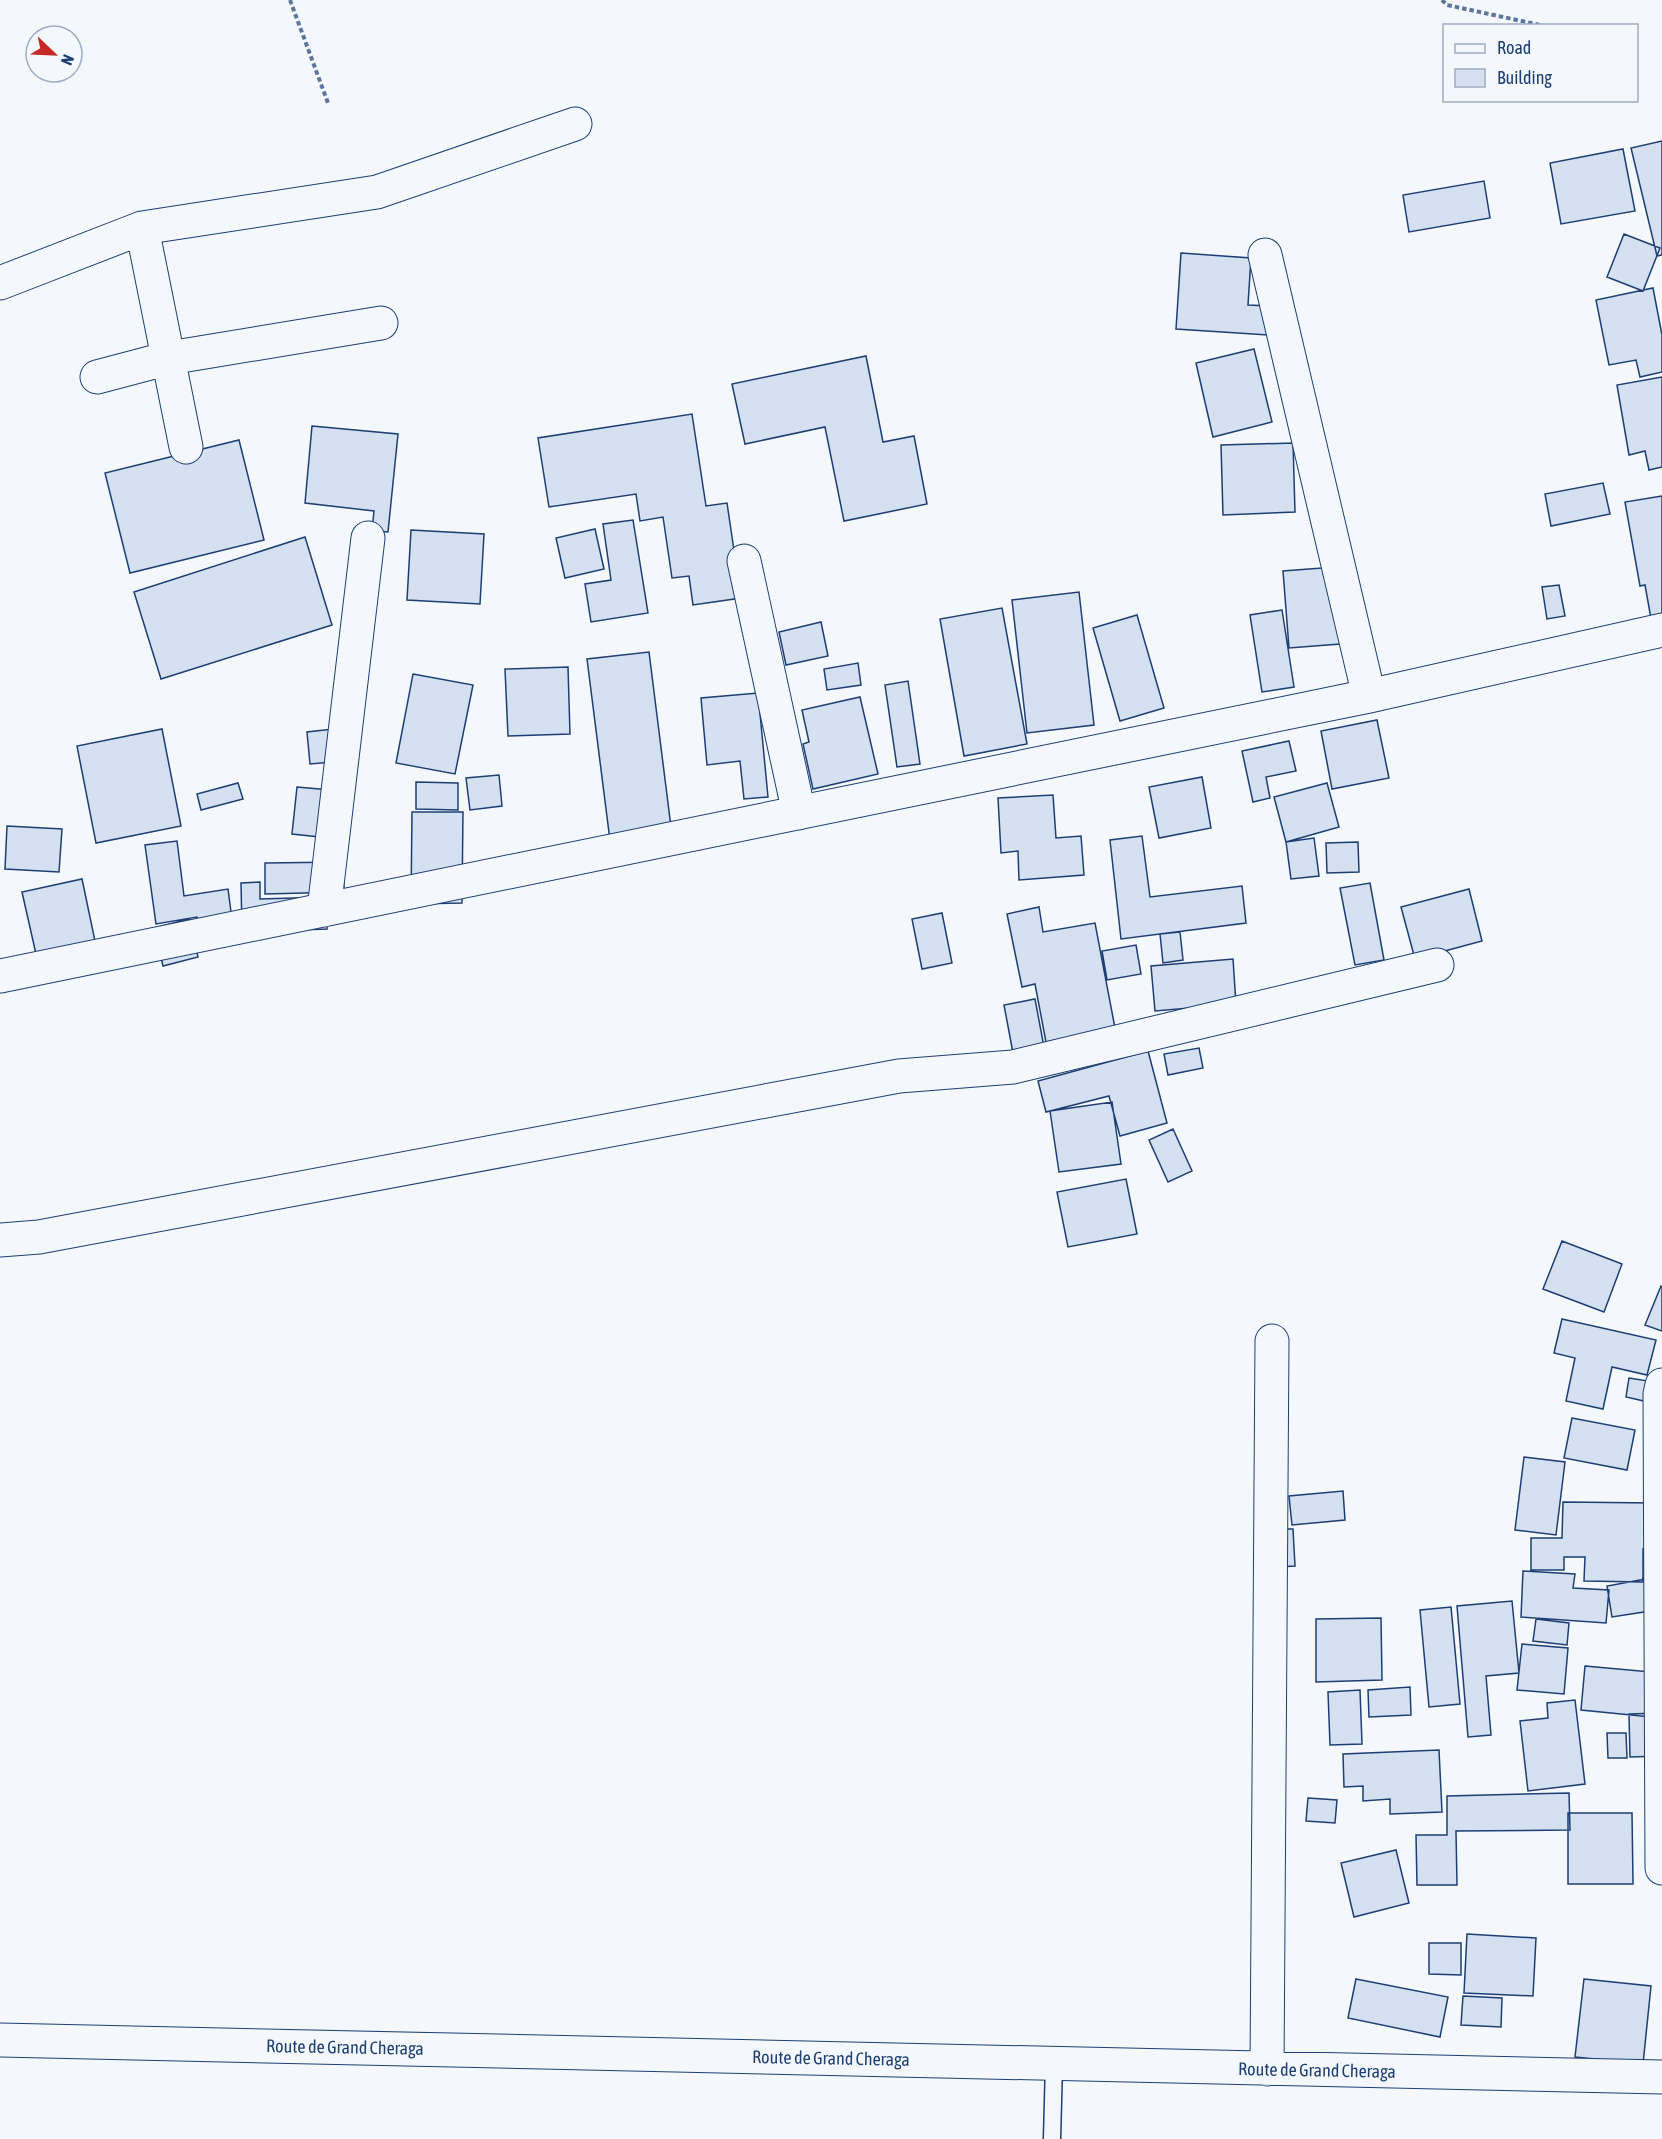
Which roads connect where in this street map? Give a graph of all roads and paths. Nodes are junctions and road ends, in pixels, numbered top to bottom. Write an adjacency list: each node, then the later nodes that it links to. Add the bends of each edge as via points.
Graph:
1 (290, 0): 4 (path)
2 (1442, 0): 3 (path, via 1447,5)
3 (1536, 24)
4 (328, 103)
5 (575, 124): 6 (street, via 377,192)
6 (142, 228): 8 (street); 10 (street)
7 (1265, 255): 16 (street)
8 (0, 283)
9 (381, 323): 10 (street)
10 (169, 358): 11 (street); 12 (street)
11 (97, 377)
12 (186, 447)
13 (368, 538): 18 (street)
14 (744, 561): 17 (street)
15 (1662, 630): 16 (street)
16 (1369, 696): 17 (street)
17 (799, 813): 18 (street)
18 (324, 910): 20 (street)
19 (1437, 965): 21 (street, via 1013,1067 898,1076 39,1237)
20 (0, 976)
21 (0, 1240)
22 (1272, 1341): 27 (street)
23 (1662, 1385): 24 (street)
24 (1662, 1868)
25 (0, 2040): 26 (street, Route de Grand Cheraga)
26 (1054, 2063): 27 (street, Route de Grand Cheraga); 29 (lane)
27 (1268, 2069): 28 (street, Route de Grand Cheraga)
28 (1662, 2077)
29 (1052, 2139)

